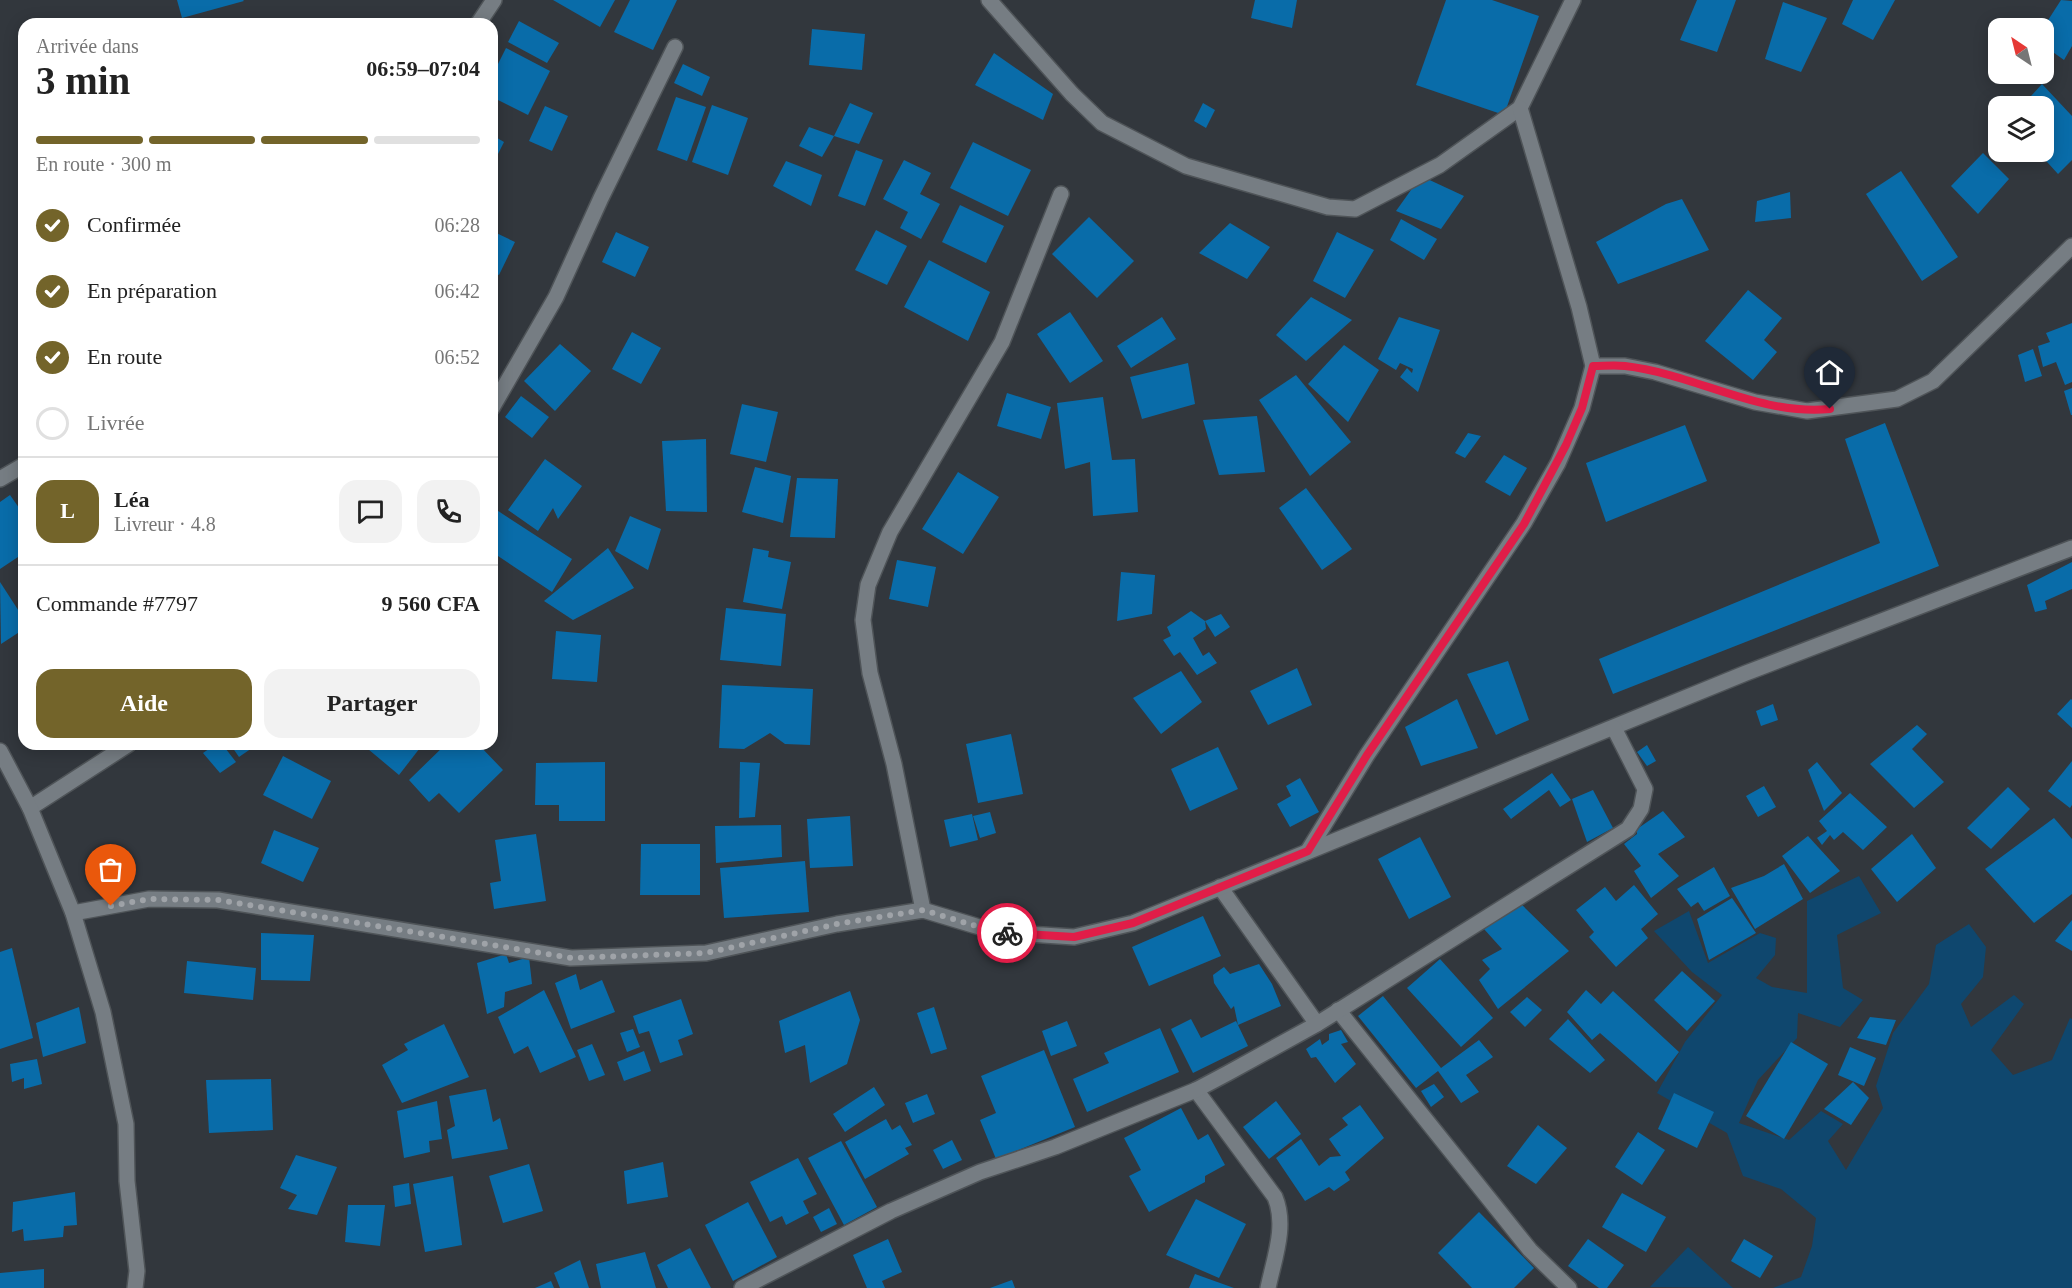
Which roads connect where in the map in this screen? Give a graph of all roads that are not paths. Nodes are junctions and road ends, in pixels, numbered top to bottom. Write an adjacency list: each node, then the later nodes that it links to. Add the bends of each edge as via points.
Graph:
1 (494, 0): 4 (street)
2 (989, 0): 6 (street, via 1102,123 1186,166 1328,207 1355,209 1375,201 1440,165)
3 (1573, 0): 6 (street)
4 (482, 18)
5 (675, 47): 10 (street, via 556,297)
6 (1520, 108): 9 (street, via 1580,307)
7 (1061, 194): 20 (street, via 1002,342 890,532 868,585 863,620 870,674 894,764)
8 (2072, 246): 9 (street, via 1934,381 1897,399 1807,411 1755,402 1655,372 1625,366)
9 (1593, 366): 18 (street, via 1582,408 1563,452 1524,524 1367,755)
10 (498, 398)
11 (18, 468): 12 (street)
12 (0, 479)
13 (2072, 548): 14 (street)
14 (1614, 728): 18 (street); 22 (street, via 1645,789 1641,809 1628,829)
15 (120, 750): 17 (street)
16 (0, 751): 17 (street)
17 (30, 808): 21 (street)
18 (1308, 851): 19 (street)
19 (1220, 887): 20 (street, via 1133,923 1074,937 996,932); 23 (street)
20 (923, 910): 21 (street, via 706,953 571,958 218,900 149,899)
21 (73, 913): 25 (street, via 103,1011 126,1124)
22 (1338, 1010): 23 (street); 28 (street, via 1530,1250)
23 (1317, 1024): 24 (street)
24 (1196, 1090): 26 (street, via 1055,1148 980,1172 891,1211); 27 (street, via 1275,1197 1281,1211)
25 (135, 1288)
26 (742, 1288)
27 (1268, 1288)
28 (1569, 1288)

